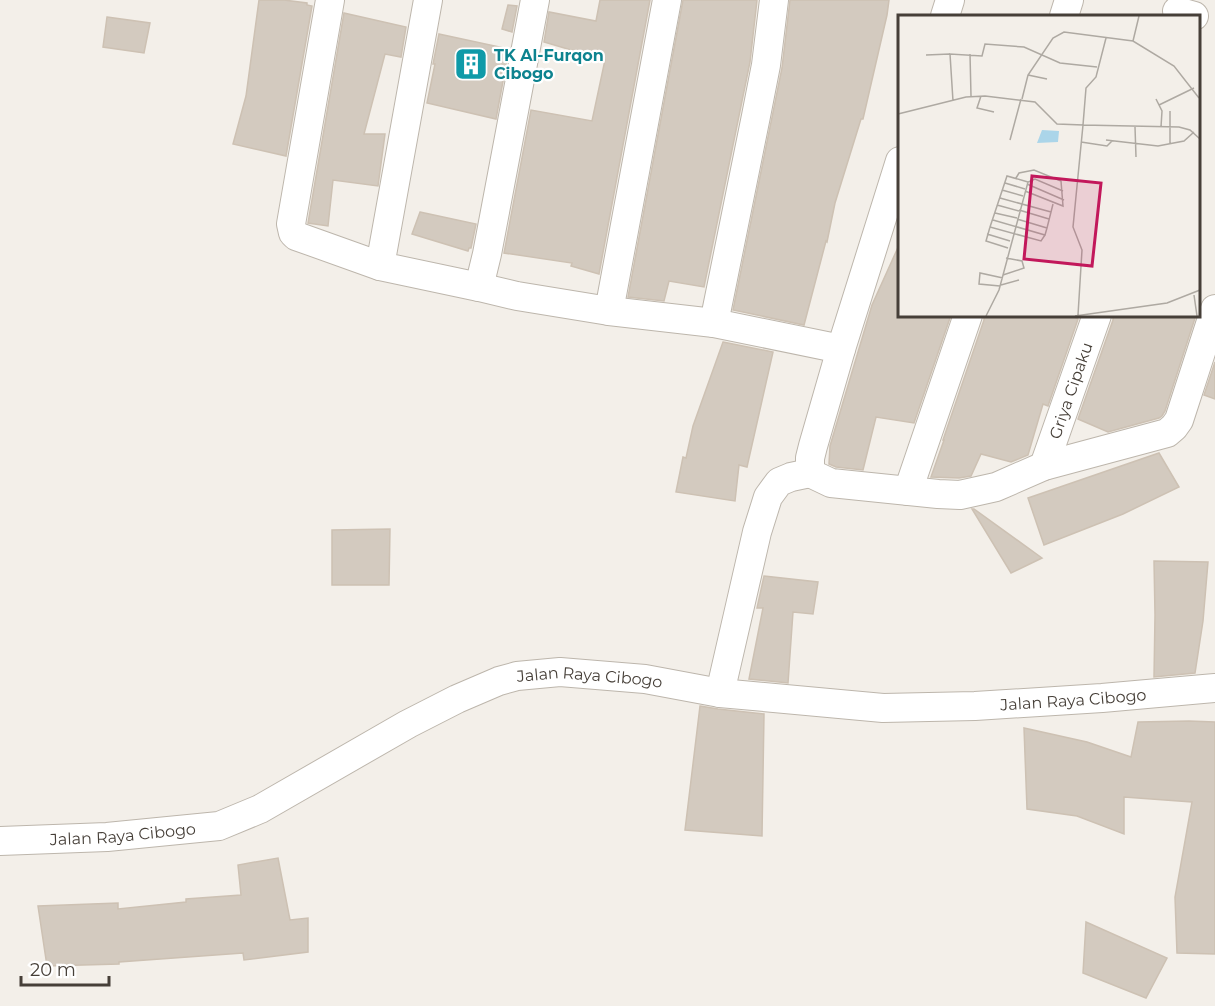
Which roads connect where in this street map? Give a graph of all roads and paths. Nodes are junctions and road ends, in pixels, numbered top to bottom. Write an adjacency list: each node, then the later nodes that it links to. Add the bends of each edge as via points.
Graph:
1 (330, 0): 13 (street, via 291,224 296,236)
2 (428, 0): 13 (street)
3 (535, 0): 14 (street)
4 (667, 0): 16 (street)
5 (774, 0): 19 (street, via 766,65)
6 (950, 0): 8 (street)
7 (1069, 0): 9 (street)
8 (945, 15)
9 (1064, 15)
10 (1200, 18): 11 (street)
11 (1215, 24)
12 (898, 167): 20 (street)
13 (380, 266): 14 (street)
14 (479, 287): 16 (street)
15 (1215, 309): 21 (street, via 1174,427 1167,433)
16 (609, 311): 19 (street)
17 (968, 316): 23 (street)
18 (1097, 316): 21 (street, Griya Cipaku)
19 (714, 323): 20 (street)
20 (841, 349): 22 (street, via 813,446)
21 (1044, 466): 23 (street, via 996,487 960,495)
22 (810, 473): 23 (street, via 831,483); 25 (street, via 779,482 768,497)
23 (908, 491)
24 (1215, 688): 25 (street, Jalan Raya Cibogo, via 975,706 883,708)
25 (720, 693): 26 (street, Jalan Raya Cibogo, via 645,679 560,672 517,676 427,714 260,809 219,826 107,837)
26 (0, 841)

